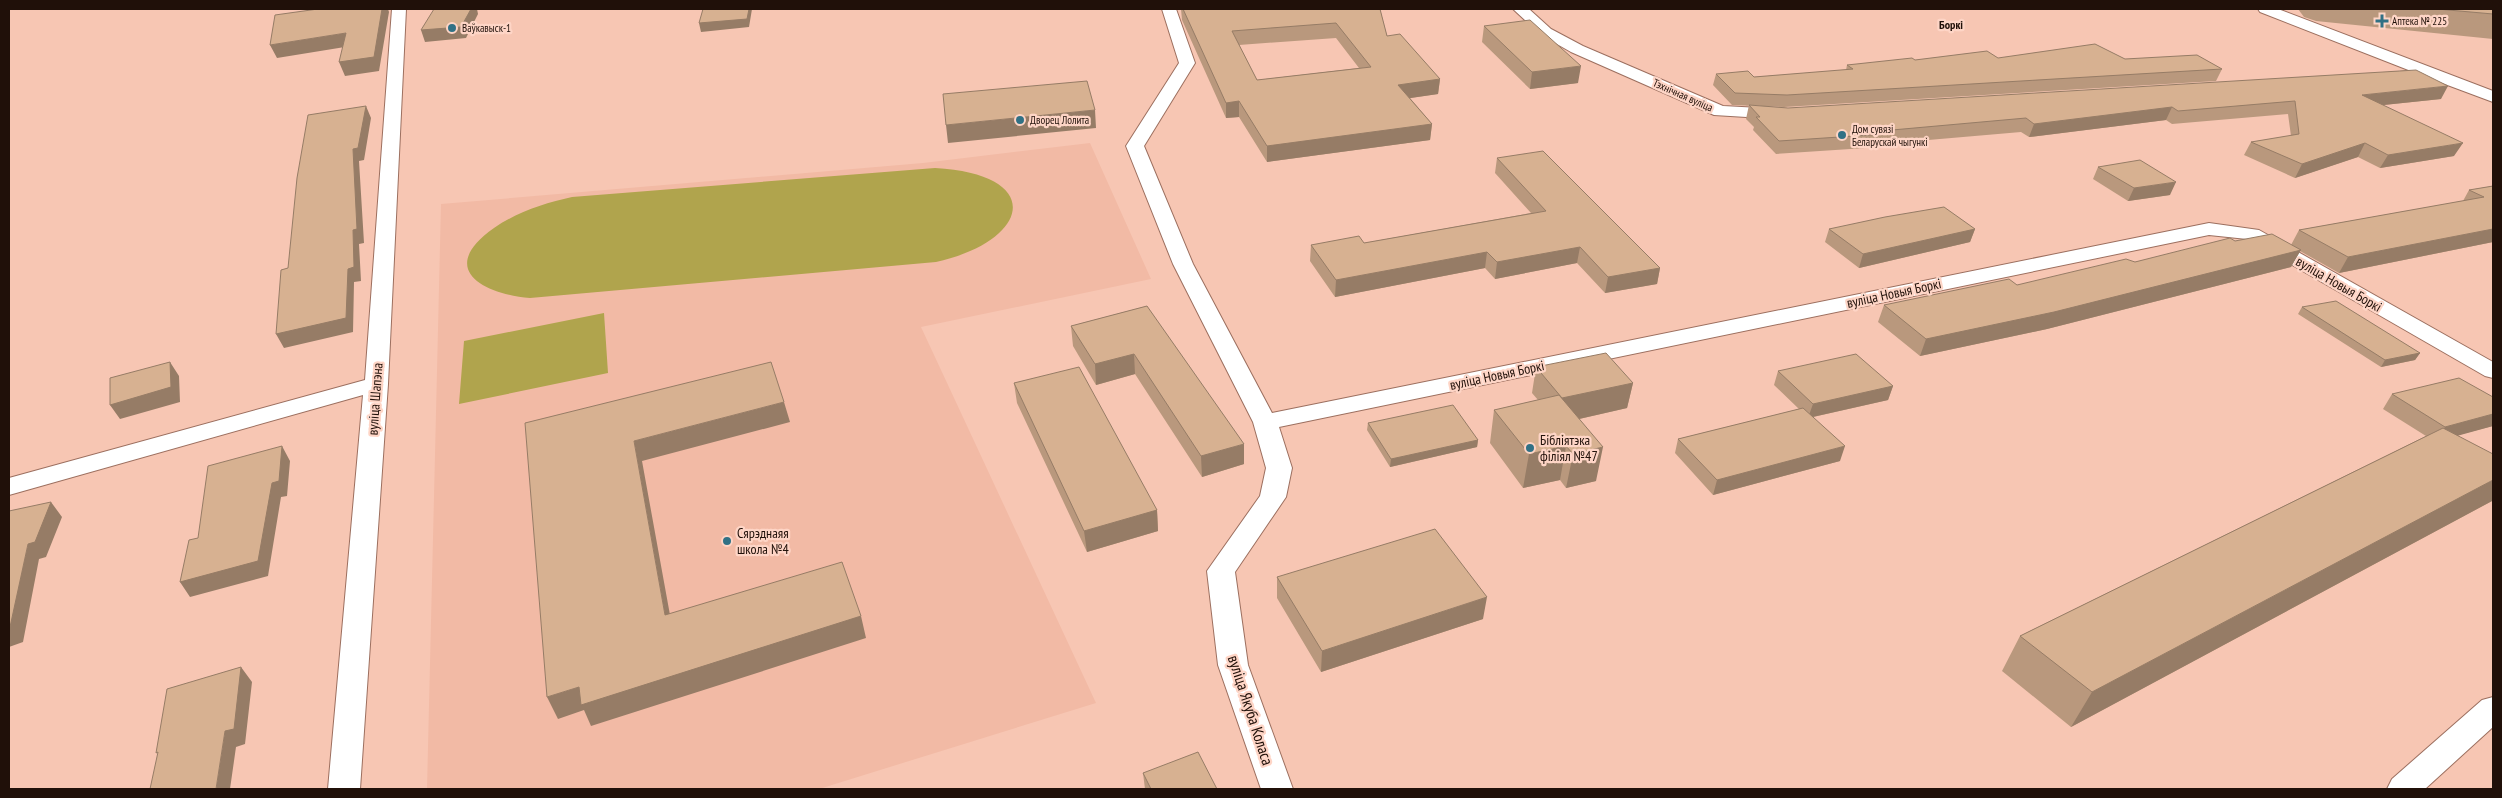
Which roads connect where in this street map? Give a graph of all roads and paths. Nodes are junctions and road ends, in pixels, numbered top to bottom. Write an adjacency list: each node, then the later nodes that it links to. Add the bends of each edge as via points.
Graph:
1 (399, 9): 10 (street, вуліца Шапэна)
2 (1169, 9): 11 (street, via 1187,63 1135,146 1183,264)
3 (1520, 9): 8 (street, Тэхнічная вуліца, via 1546,32 1578,49 1720,112)
4 (2265, 9): 5 (street)
5 (2435, 75): 6 (street); 7 (street)
6 (2376, 78)
7 (2493, 98)
8 (1794, 113)
9 (2493, 371): 11 (street, вуліца Новыя Боркі, via 2252,234 2209,228)
10 (376, 384): 12 (street); 14 (street, вуліца Шапэна)
11 (1265, 422): 15 (street, вуліца Якуба Коласа, via 1279,468 1273,497 1221,571 1233,665)
12 (9, 486)
13 (2493, 709): 16 (street)
14 (344, 789)
15 (1277, 789)
16 (2402, 789)

